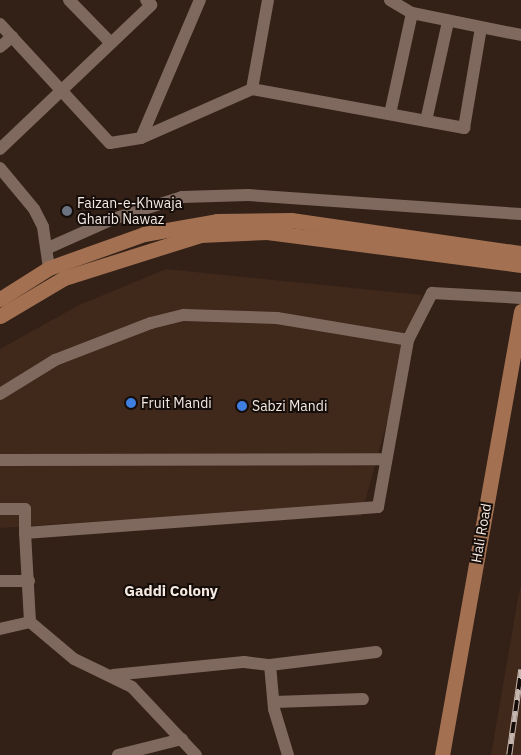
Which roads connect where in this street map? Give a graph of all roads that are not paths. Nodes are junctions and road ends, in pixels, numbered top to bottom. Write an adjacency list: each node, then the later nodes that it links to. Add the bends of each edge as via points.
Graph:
1 (69, 0): 12 (street)
2 (146, 0): 12 (street, via 151,5)
3 (200, 0): 18 (street)
4 (268, 0): 15 (street)
5 (390, 0): 6 (street)
6 (412, 13): 7 (street); 16 (street)
7 (448, 22): 9 (street); 17 (street)
8 (0, 24): 11 (street)
9 (482, 28): 10 (street); 17 (street, via 464,128)
10 (521, 35)
11 (12, 37): 13 (street); 14 (street)
12 (111, 43): 14 (street)
13 (0, 47)
14 (62, 90): 18 (street, via 110,143); 19 (street)
15 (252, 90): 16 (street); 18 (street)
16 (390, 114): 17 (street)
17 (426, 121)
18 (141, 138)
19 (0, 149)
20 (0, 168): 22 (street, via 34,209)
21 (521, 214): 22 (street, via 248,195 182,197 113,218)
22 (48, 248): 26 (street)
23 (464, 251): 24 (street); 25 (street); 26 (street, via 292,220 217,221 144,234); 30 (street, via 267,232 200,235 64,278)
24 (521, 253)
25 (521, 265)
26 (49, 268): 28 (street)
27 (521, 298): 31 (street, via 432,292)
28 (0, 299)
29 (521, 311): 50 (street, Hali Road)
30 (0, 316)
31 (408, 340): 32 (street, via 277,318 184,315 151,323 55,360); 33 (street)
32 (0, 394)
33 (386, 459): 34 (street); 36 (street, via 378,507)
34 (0, 460)
35 (0, 509): 36 (street, via 25,509)
36 (25, 533): 38 (street)
37 (0, 582): 38 (street)
38 (29, 582): 39 (street)
39 (30, 622): 40 (street); 43 (street, via 74,659)
40 (0, 629)
41 (376, 652): 42 (street)
42 (270, 665): 43 (street, via 244,662); 45 (street)
43 (113, 674): 46 (street, via 132,687)
44 (363, 699): 45 (street)
45 (274, 702): 49 (street)
46 (182, 740): 47 (street); 48 (street)
47 (118, 755)
48 (196, 755)
49 (288, 755)
50 (442, 755)

